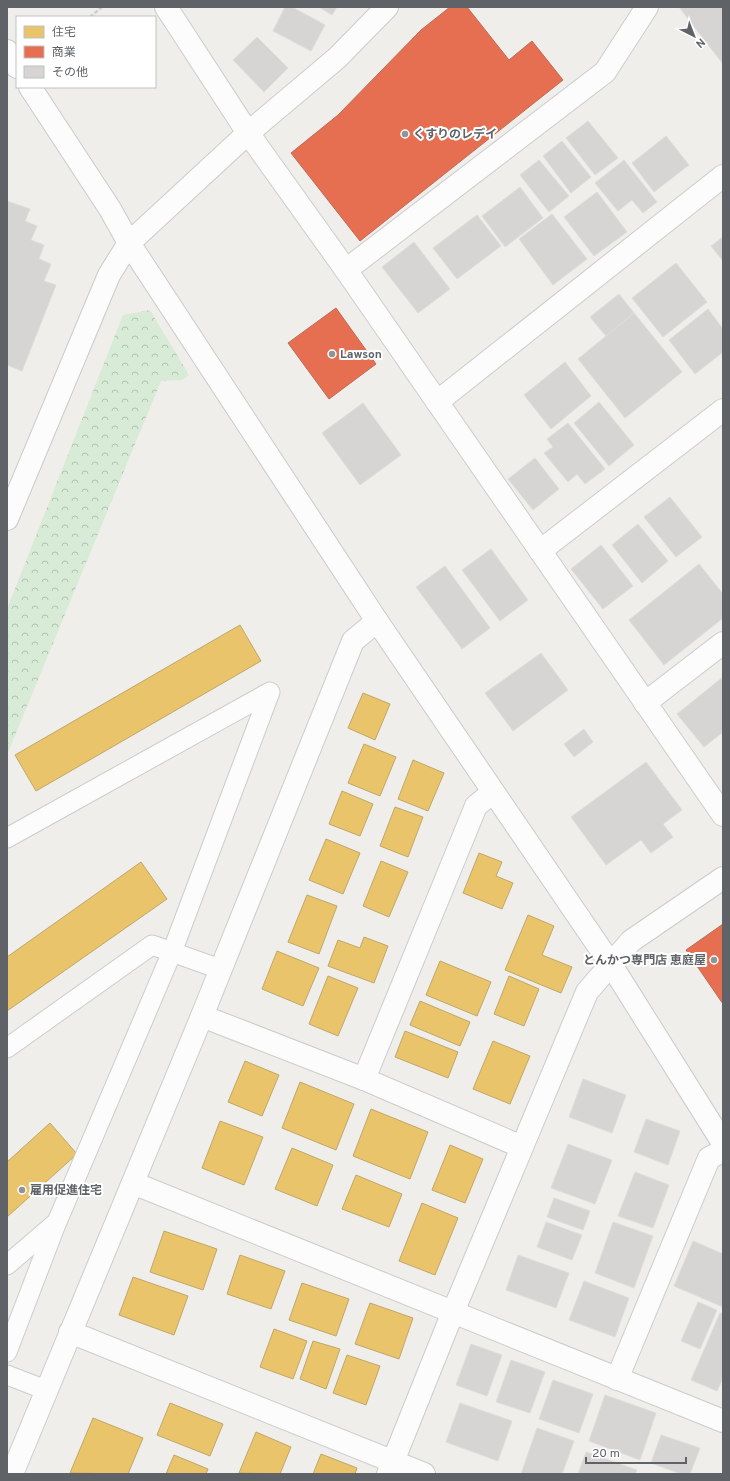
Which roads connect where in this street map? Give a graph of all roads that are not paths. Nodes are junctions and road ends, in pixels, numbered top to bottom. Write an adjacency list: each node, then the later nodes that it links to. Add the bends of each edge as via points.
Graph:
1 (166, 7): 7 (street)
2 (387, 7): 7 (street, via 337,58)
3 (647, 7): 10 (street, via 606,72)
4 (7, 51): 5 (street)
5 (16, 65)
6 (31, 88): 9 (street, via 110,209)
7 (248, 133): 9 (street); 10 (street)
8 (723, 176): 11 (street)
9 (129, 243): 13 (street, via 109,276); 15 (street)
10 (346, 270): 11 (street)
11 (437, 402): 14 (street)
12 (723, 410): 14 (street)
13 (7, 519)
14 (540, 551): 17 (street)
15 (377, 621): 18 (street); 24 (street, via 353,641)
16 (723, 643): 17 (street)
17 (645, 703): 19 (street)
18 (493, 792): 23 (street); 27 (street, via 476,806)
19 (723, 815)
20 (7, 838): 22 (lane, via 270,692)
21 (723, 878): 23 (street, via 631,941)
22 (172, 952): 24 (lane); 26 (lane, via 152,945); 32 (lane)
23 (610, 963): 28 (street); 29 (street, via 587,992)
24 (220, 969): 25 (street)
25 (202, 1016): 27 (street); 31 (street)
26 (7, 1048)
27 (364, 1079): 29 (street)
28 (723, 1143)
29 (522, 1147): 34 (street)
30 (723, 1151): 38 (street, via 709,1158)
31 (133, 1183): 34 (street); 35 (street)
32 (57, 1222): 33 (lane); 36 (lane)
33 (7, 1265)
34 (453, 1312): 38 (street); 41 (street)
35 (70, 1332): 39 (street); 41 (street)
36 (7, 1352)
37 (7, 1375): 39 (lane)
38 (617, 1379): 40 (street)
39 (46, 1390): 42 (street)
40 (723, 1421)
41 (390, 1468): 43 (street)
42 (12, 1474)
43 (424, 1474)

